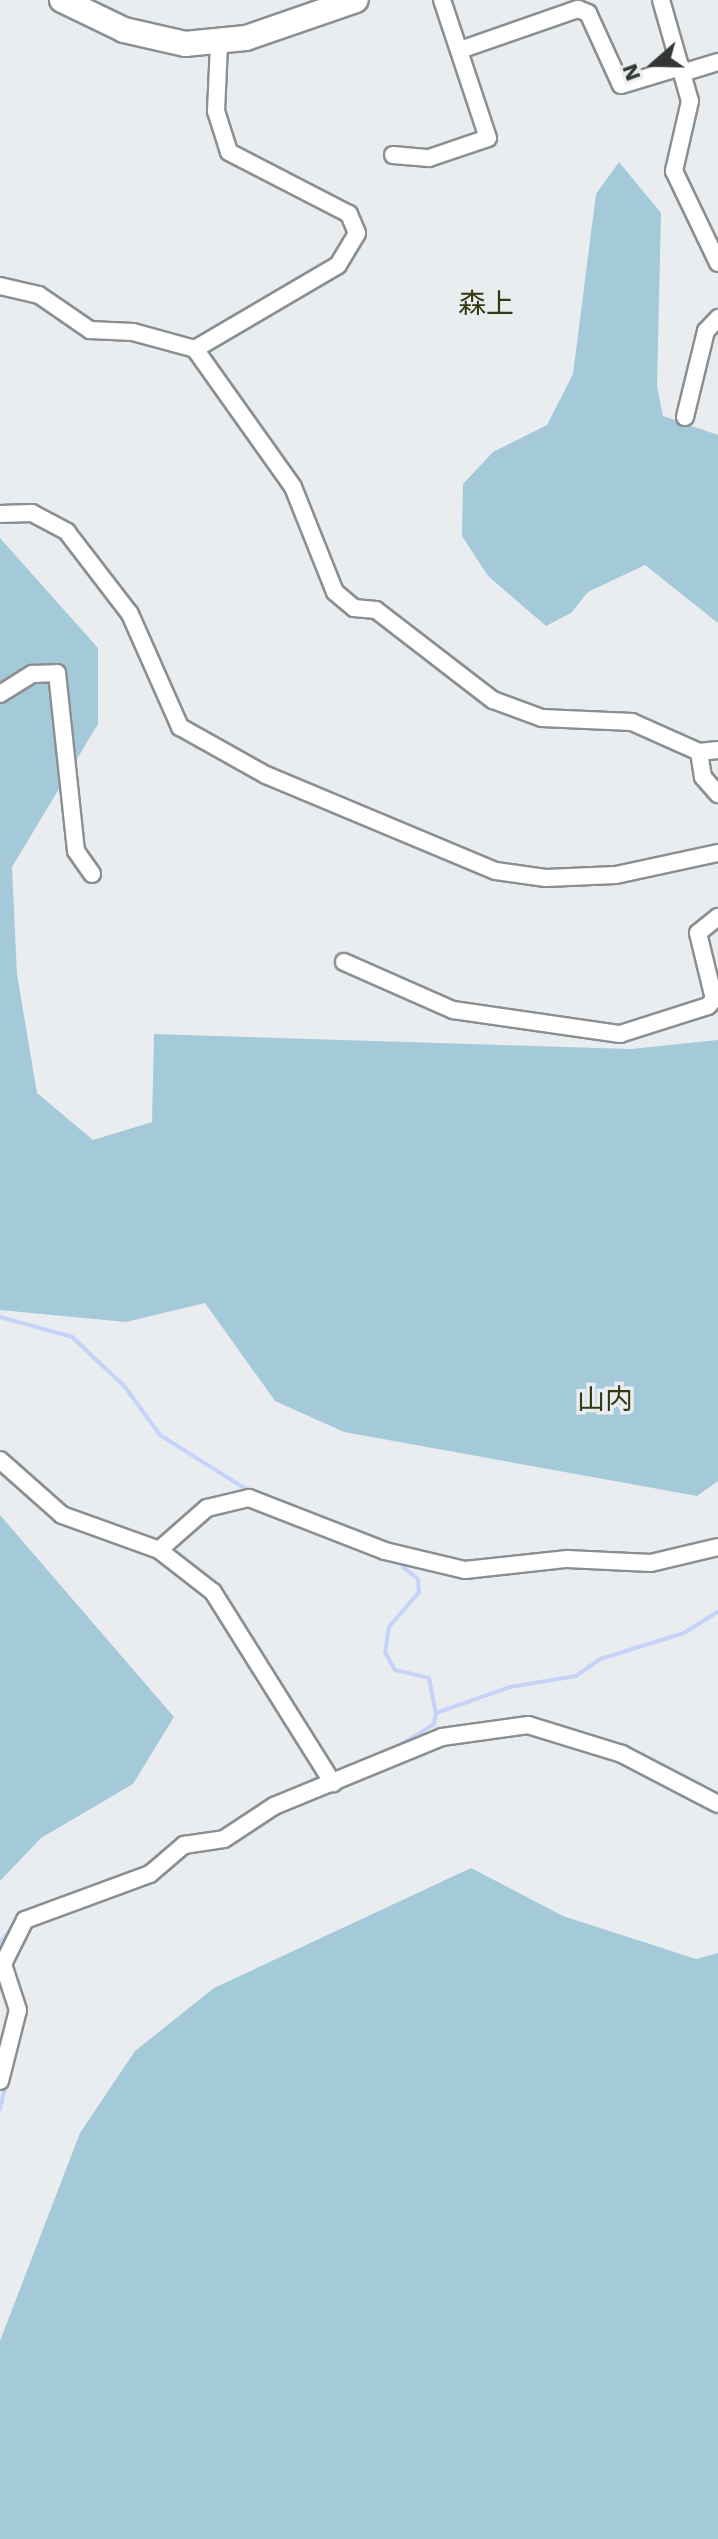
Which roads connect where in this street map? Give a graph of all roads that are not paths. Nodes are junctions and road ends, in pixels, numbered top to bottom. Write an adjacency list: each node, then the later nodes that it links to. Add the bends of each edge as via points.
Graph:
1 (62, 0): 5 (main road, via 155,40)
2 (356, 0): 5 (main road)
3 (442, 0): 6 (street)
4 (661, 0): 8 (street)
5 (219, 44): 13 (street, via 216,111 229,152 349,214 357,233 338,265)
6 (460, 50): 8 (street, via 578,9 588,13 621,85); 9 (street, via 488,138 429,158)
7 (718, 62): 8 (street)
8 (682, 70): 10 (street, via 690,101 674,171)
9 (393, 155)
10 (718, 263)
11 (0, 286): 13 (street, via 39,295 90,330 133,332)
12 (718, 318): 14 (street, via 706,331)
13 (195, 349): 18 (street, via 293,487 323,569 354,608 376,610 493,700 542,718 632,722)
14 (685, 417)
15 (0, 514): 20 (street, via 32,513 67,532 130,614 180,727 266,775 496,871 546,878 616,875)
16 (0, 694): 21 (street, via 32,674 57,673 76,851)
17 (718, 750): 18 (street)
18 (699, 752): 19 (street, via 703,777)
19 (718, 794)
20 (718, 853)
21 (92, 874)
22 (718, 917): 23 (street, via 698,933 714,999 708,1006 620,1034 453,1010)
23 (344, 962)
24 (0, 1460): 26 (street, via 62,1515)
25 (718, 1547): 26 (street, via 651,1563 567,1559 465,1570 385,1551 249,1498 207,1508)
26 (159, 1550): 27 (street, via 213,1592)
27 (330, 1776): 28 (street, via 455,1732 515,1723 622,1754); 29 (street, via 224,1839 184,1845 150,1874 25,1920 3,1964 15,2020)
28 (718, 1804)
29 (0, 2081)

